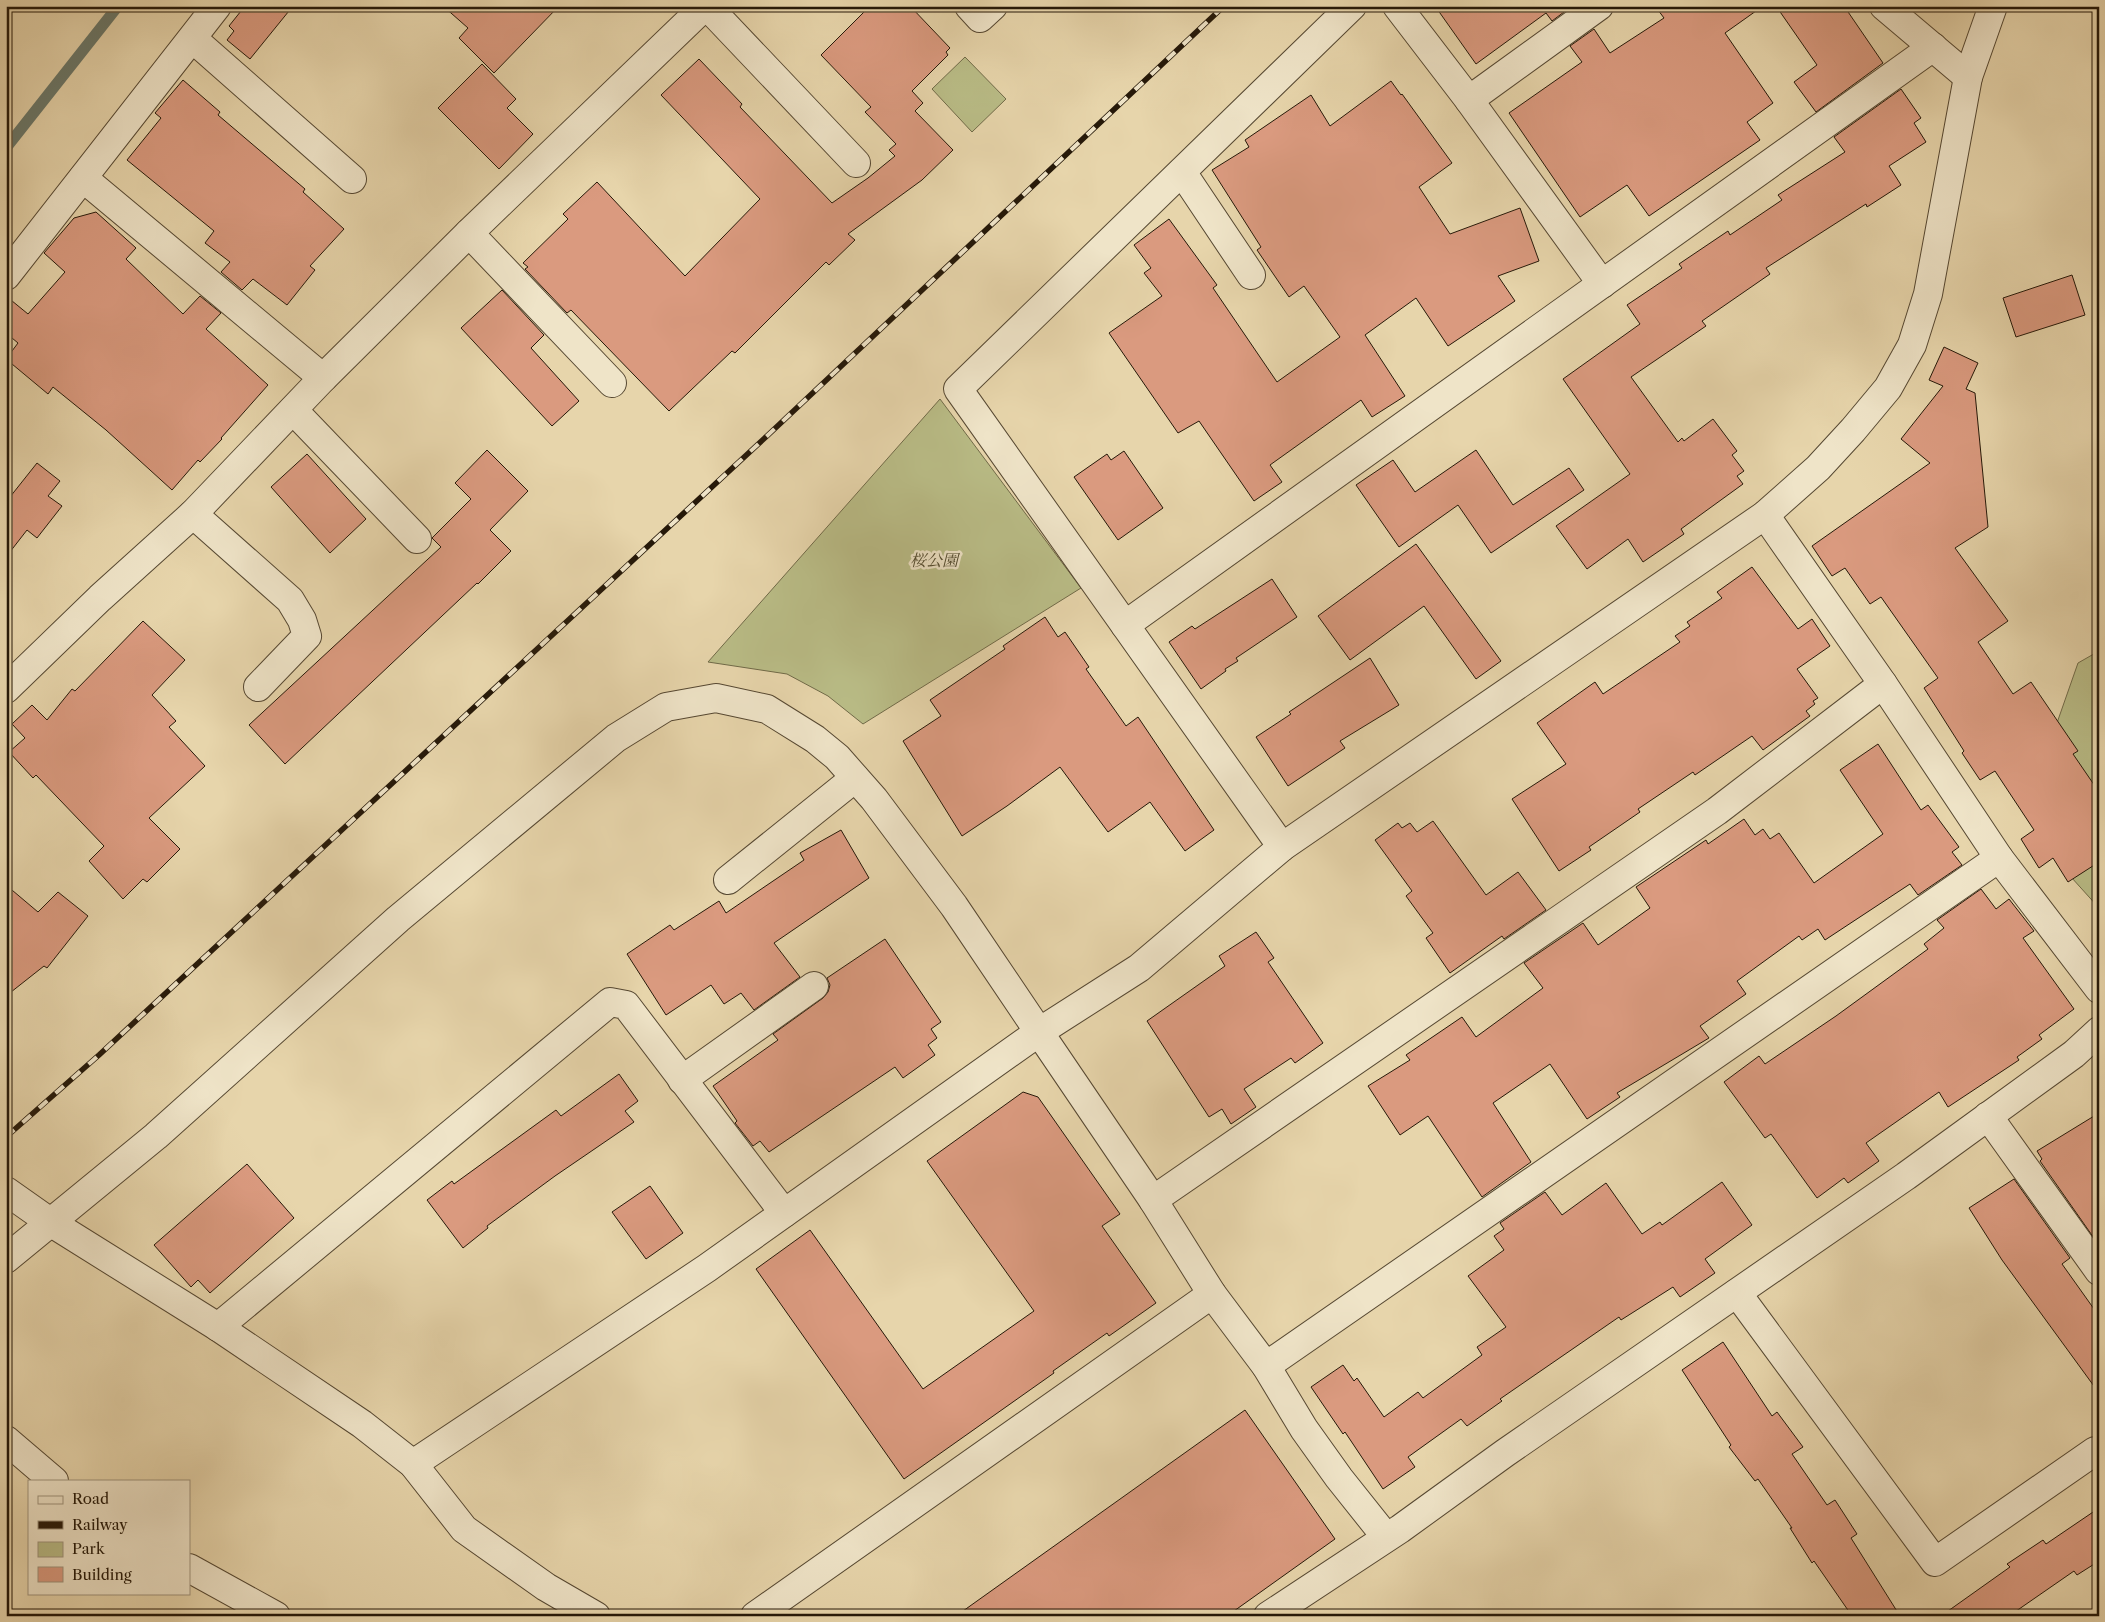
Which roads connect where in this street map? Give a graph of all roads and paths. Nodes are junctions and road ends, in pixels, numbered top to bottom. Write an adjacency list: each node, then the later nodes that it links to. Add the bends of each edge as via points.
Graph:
1 (217, 6): 10 (street)
2 (706, 6): 14 (street); 18 (street)
3 (969, 6): 4 (street, via 980,18)
4 (993, 6)
5 (1352, 6): 15 (street)
6 (1397, 6): 13 (street)
7 (1599, 6): 13 (street)
8 (1884, 6): 11 (street)
9 (1993, 6): 12 (street)
10 (193, 39): 16 (street); 17 (street)
11 (1932, 47): 12 (street); 21 (street)
12 (1968, 77): 26 (street, via 1928,294 1912,345 1888,388 1853,430 1818,468)
13 (1469, 100): 21 (street)
14 (856, 162)
15 (1182, 172): 19 (street); 28 (street, via 958,388)
16 (83, 178): 20 (street); 22 (street)
17 (352, 178)
18 (470, 233): 22 (street); 23 (street)
19 (1251, 275)
20 (6, 276)
21 (1602, 284): 28 (street)
22 (323, 378): 24 (street)
23 (612, 383)
24 (293, 410): 25 (street); 27 (street)
25 (193, 514): 30 (street, via 290,600 302,620 307,636); 31 (street)
26 (1765, 516): 29 (street); 33 (street)
27 (417, 539)
28 (1125, 625): 33 (street)
29 (1883, 684): 34 (street); 43 (street, via 1717,811)
30 (258, 686)
31 (6, 689)
32 (855, 778): 35 (street); 39 (street, via 954,906); 45 (street, via 814,739 767,709 716,698 666,708 616,738 398,919 156,1136)
33 (1282, 847): 39 (street, via 1139,968)
34 (1999, 858): 37 (street); 51 (street)
35 (728, 880)
36 (814, 986): 40 (street)
37 (2099, 989)
38 (2099, 1031): 41 (street, via 2074,1054)
39 (1039, 1032): 43 (street); 44 (street)
40 (682, 1080): 44 (street); 50 (street, via 626,1006 610,1002)
41 (1988, 1116): 47 (street); 48 (street)
42 (6, 1190): 45 (street)
43 (1152, 1200): 49 (street)
44 (784, 1213): 54 (street)
45 (50, 1222): 46 (street); 50 (street)
46 (6, 1259)
47 (2099, 1271)
48 (1737, 1293): 53 (street, via 1935,1562); 56 (street)
49 (1212, 1294): 51 (street); 60 (street)
50 (218, 1327): 54 (street, via 362,1424)
51 (1266, 1366): 56 (street, via 1304,1429)
52 (6, 1440): 55 (street)
53 (2095, 1451)
54 (413, 1464): 59 (street, via 464,1529 546,1587)
55 (53, 1480)
56 (1386, 1537): 61 (street)
57 (190, 1569): 58 (street)
58 (276, 1616)
59 (596, 1616)
60 (755, 1616)
61 (1268, 1616)

